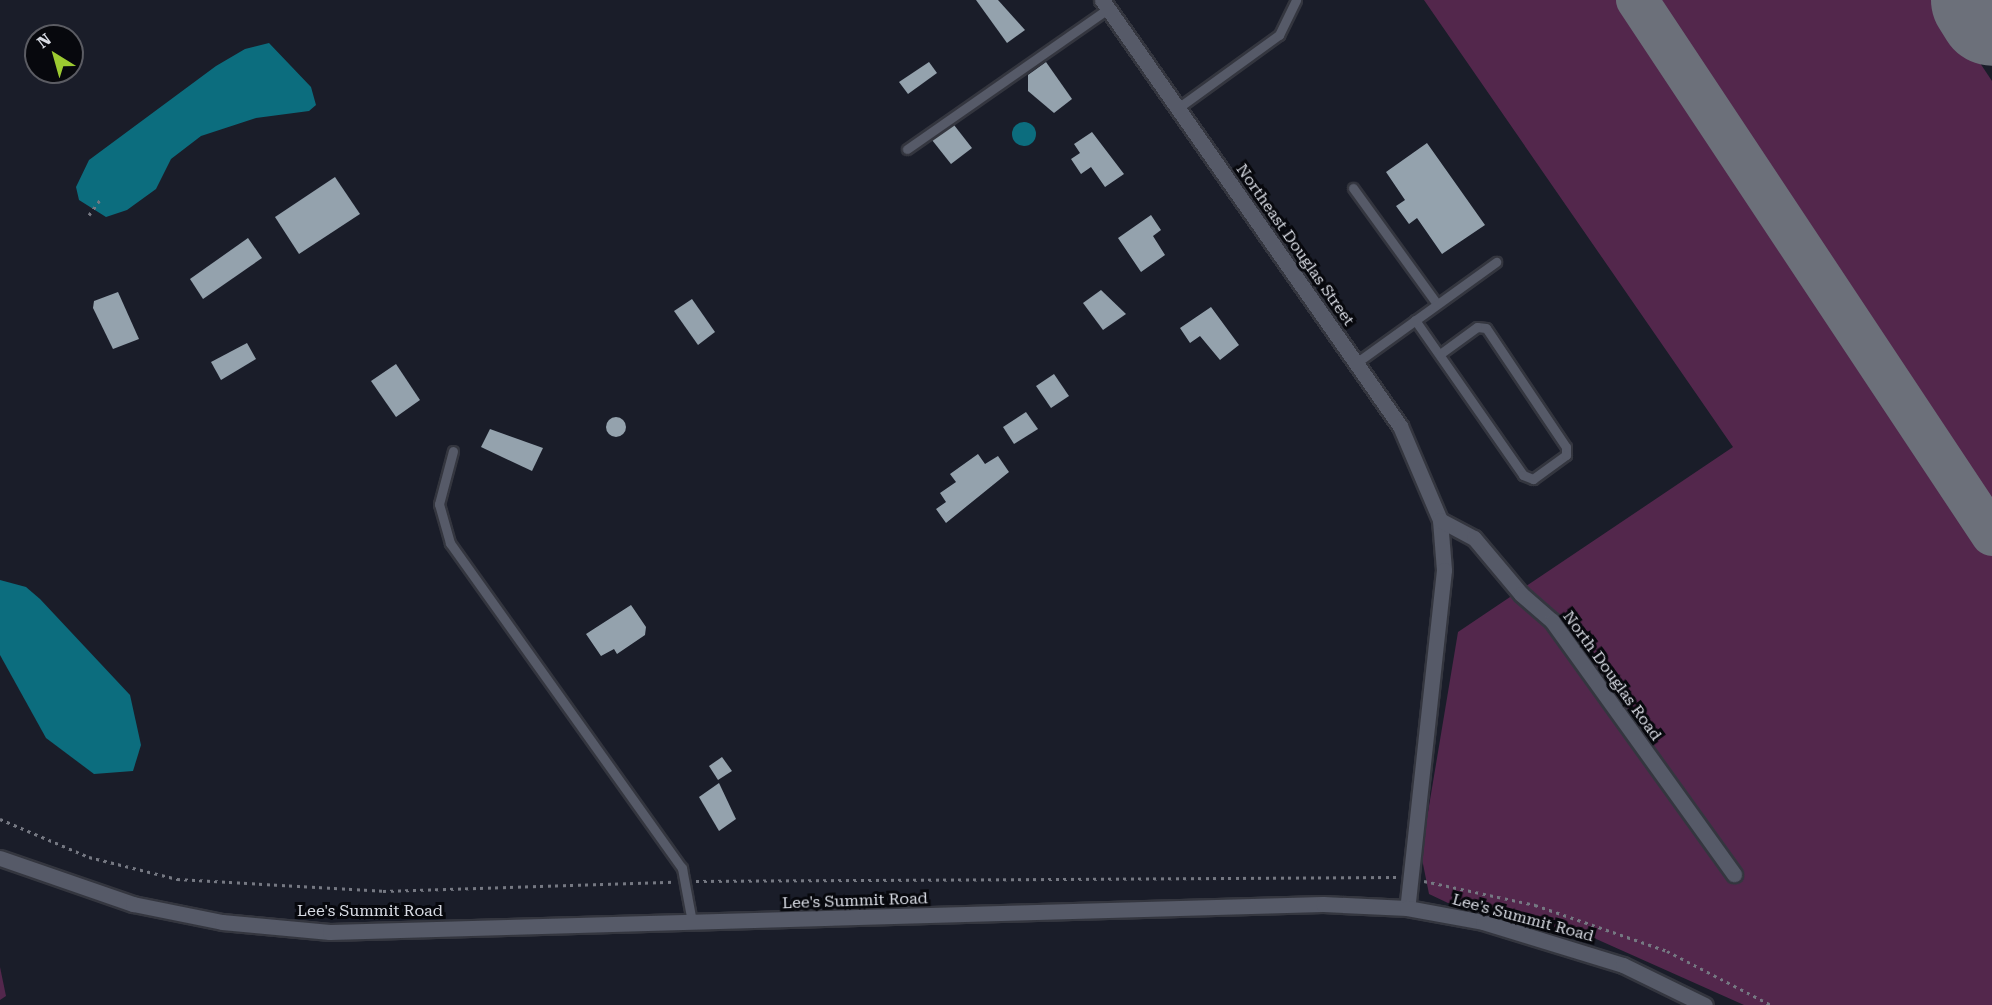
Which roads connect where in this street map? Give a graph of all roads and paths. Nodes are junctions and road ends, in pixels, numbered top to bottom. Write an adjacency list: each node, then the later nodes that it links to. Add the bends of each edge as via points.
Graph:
1 (1296, 0): 3 (lane, via 1279,36)
2 (1105, 5): 3 (main road, Northeast Douglas Street); 4 (lane)
3 (1178, 108): 12 (main road, Northeast Douglas Street)
4 (907, 149)
5 (1353, 188): 9 (lane)
6 (100, 200): 7 (path)
7 (89, 215)
8 (1496, 262): 9 (lane)
9 (1437, 304): 10 (lane)
10 (1415, 320): 11 (lane); 12 (lane)
11 (1440, 354): 11 (lane, via 1523,475 1533,479 1566,455 1566,447 1486,328 1478,327)
12 (1356, 363): 14 (main road, Northeast Douglas Street, via 1411,445)
13 (453, 451): 19 (lane, via 439,504 450,543)
14 (1440, 520): 17 (main road, North Douglas Road, via 1474,538 1521,594 1552,621); 18 (main road, Northeast Douglas Street, via 1444,570)
15 (0, 819): 19 (path, via 89,857 177,879 383,891)
16 (0, 858): 21 (main road, Lee's Summit Road, via 133,904 275,929)
17 (1734, 874)
18 (1409, 878): 19 (path); 20 (main road, Northeast Douglas Street); 23 (path, via 1535,905 1667,951)
19 (687, 882): 21 (lane)
20 (1407, 908): 21 (main road, Lee's Summit Road, via 1323,904); 22 (main road, Lee's Summit Road, via 1483,922 1592,955)
21 (692, 922)
22 (1705, 1005)
23 (1771, 1005)

